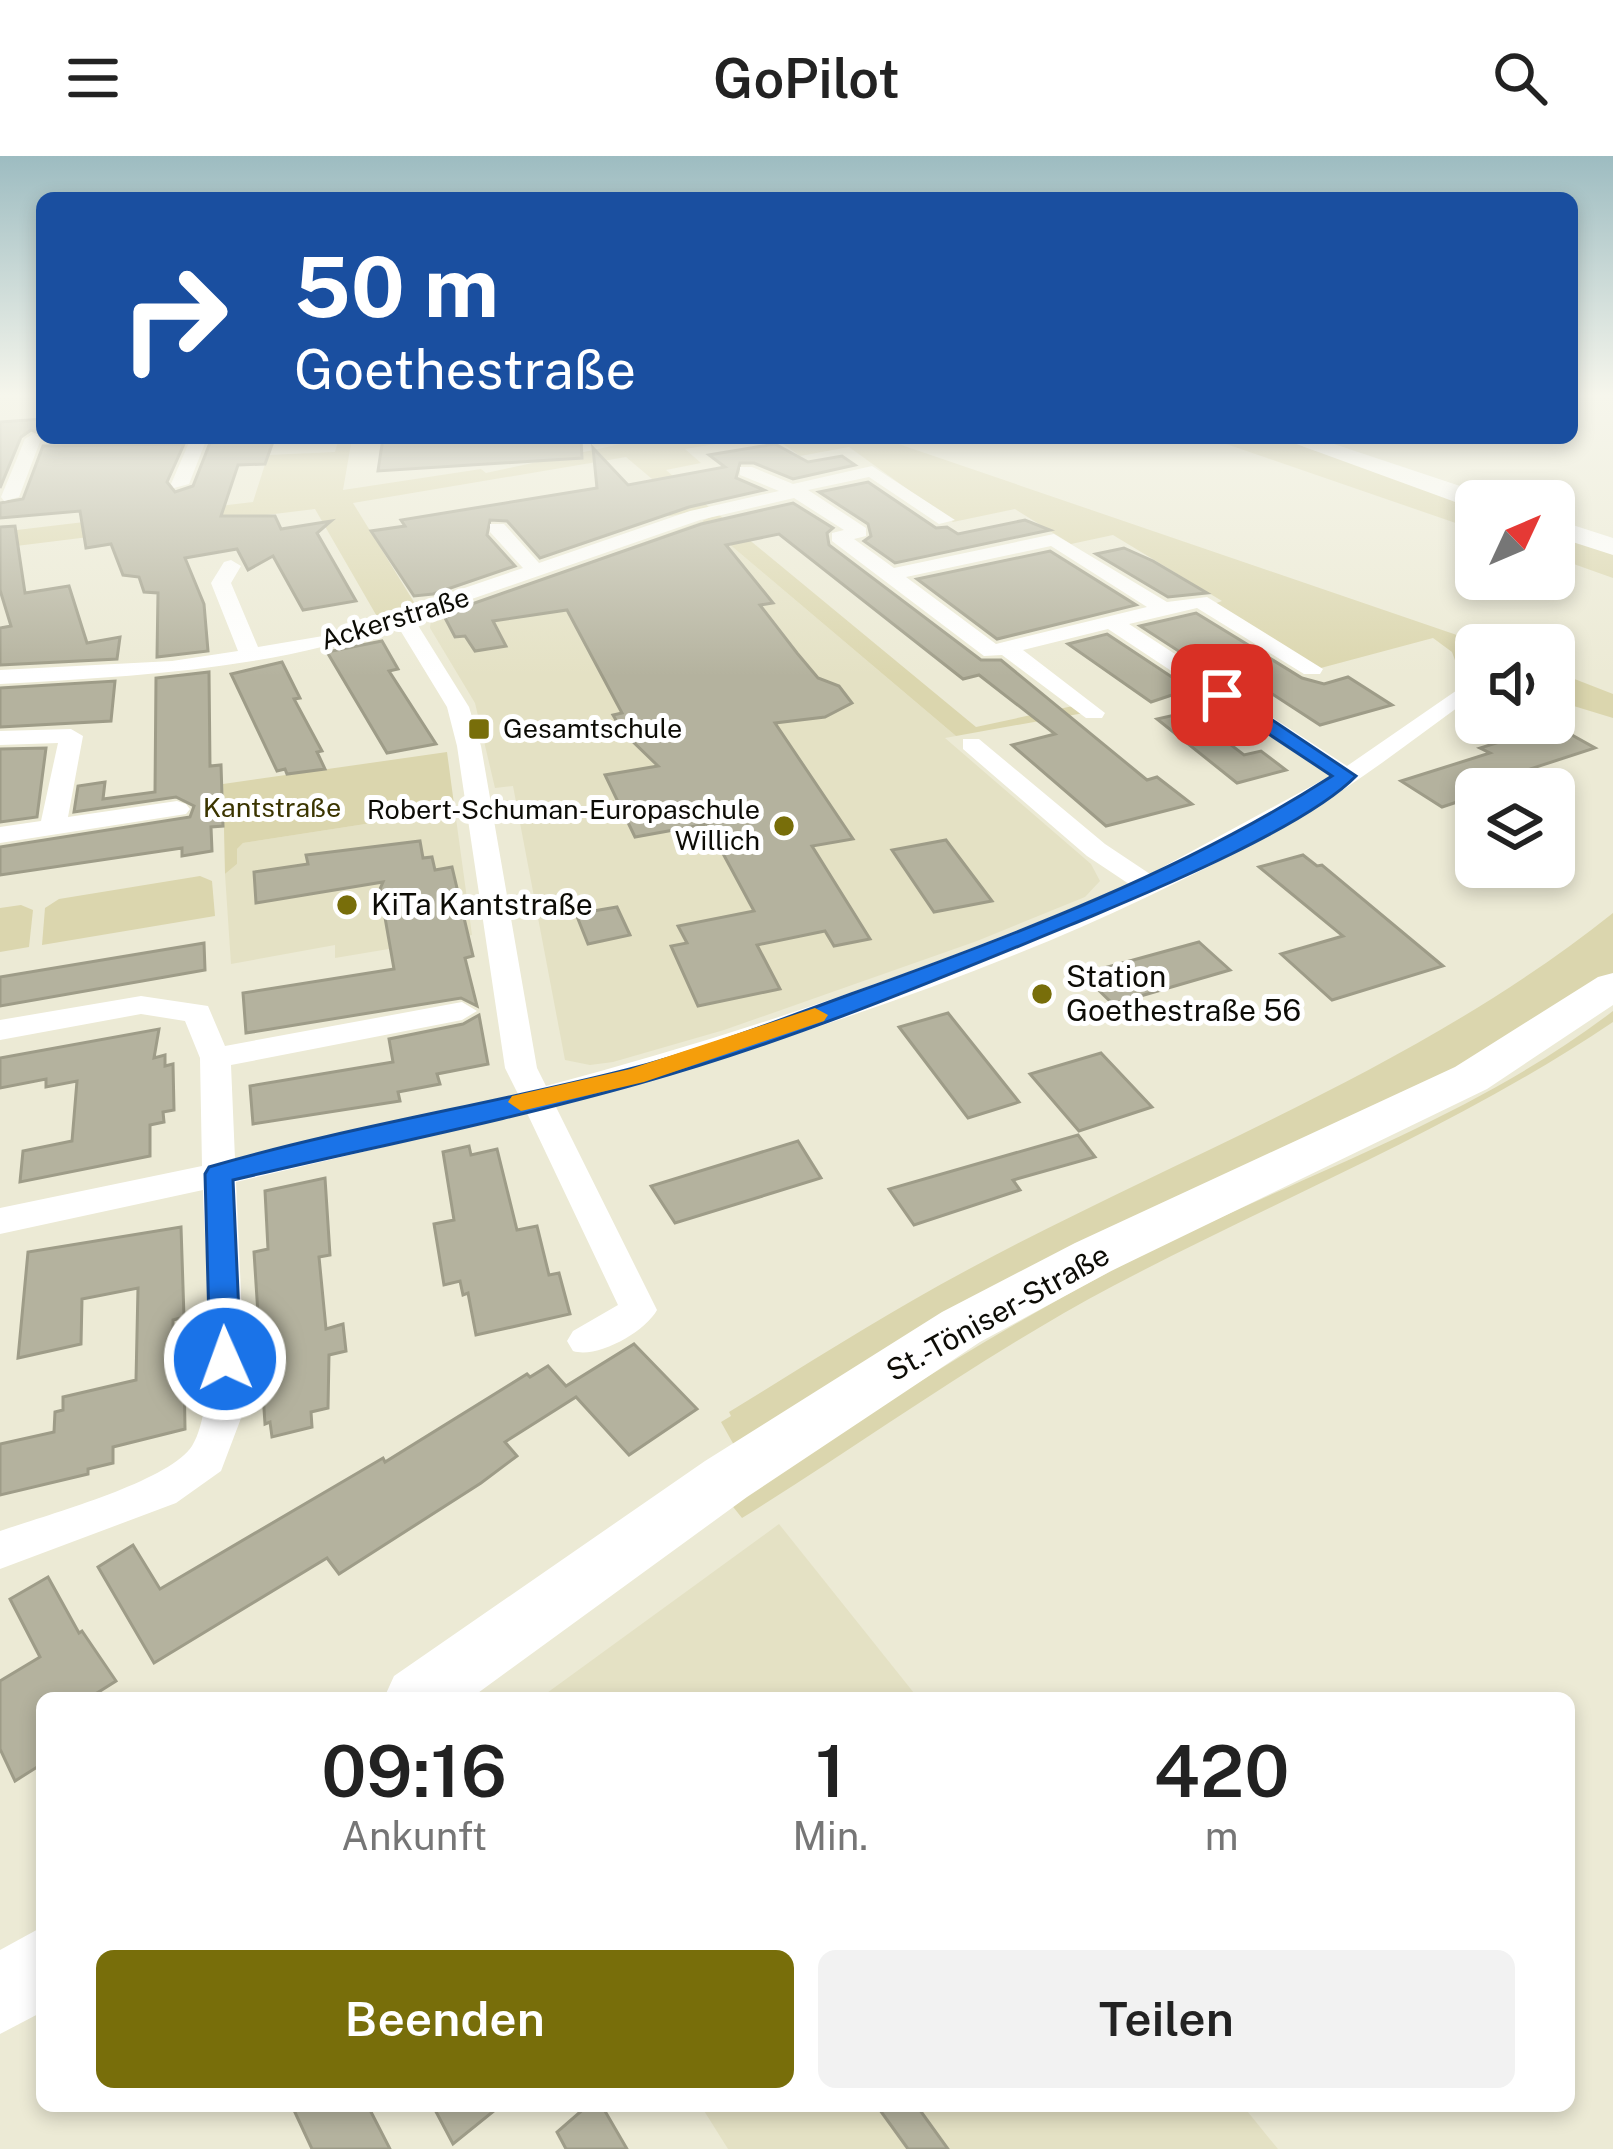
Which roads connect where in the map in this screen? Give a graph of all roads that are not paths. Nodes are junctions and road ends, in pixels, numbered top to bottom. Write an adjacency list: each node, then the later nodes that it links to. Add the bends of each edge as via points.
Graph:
1 (12, 490): 6 (street)
2 (789, 490): 5 (street)
3 (796, 490): 5 (street, Ackerstraße)
4 (901, 490): 7 (street, Ackerstraße)
5 (793, 492): 12 (street, Ackerstraße, via 696,515); 13 (street, via 859,532 838,537)
6 (10, 497)
7 (946, 520)
8 (497, 527): 12 (street)
9 (1575, 533): 10 (main road)
10 (1613, 547)
11 (231, 566): 18 (street, via 221,583)
12 (537, 572): 15 (street, Ackerstraße)
13 (890, 575): 14 (street, via 1054,539); 17 (street, via 992,651)
14 (1164, 609): 16 (street); 19 (street, via 1200,601)
15 (404, 620): 18 (street, Ackerstraße); 34 (street, via 458,707 469,746 521,1068)
16 (1112, 622): 17 (street); 25 (street)
17 (1006, 648): 22 (street)
18 (251, 657): 20 (street, Ackerstraße)
19 (1312, 669)
20 (0, 677)
21 (1455, 699): 25 (street)
22 (1094, 713)
23 (0, 738): 27 (street, via 71,736)
24 (971, 744): 29 (street)
25 (1346, 776): 29 (street)
26 (177, 809): 27 (street)
27 (53, 826): 28 (street)
28 (0, 835)
29 (1148, 885): 34 (street, via 768,1033)
30 (1613, 986): 39 (main road, St.-Töniser-Straße, via 1471,1078 961,1328 726,1479)
31 (461, 1011): 33 (street)
32 (0, 1030): 33 (street, via 141,1005 197,1012)
33 (215, 1058): 35 (street)
34 (533, 1099): 35 (street); 37 (street, via 639,1310)
35 (218, 1174): 36 (street); 38 (street, via 227,1405 207,1459 162,1491)
36 (0, 1221)
37 (586, 1341)
38 (0, 1550)
39 (425, 1692)
40 (36, 1969): 41 (main road)
41 (0, 1996)

